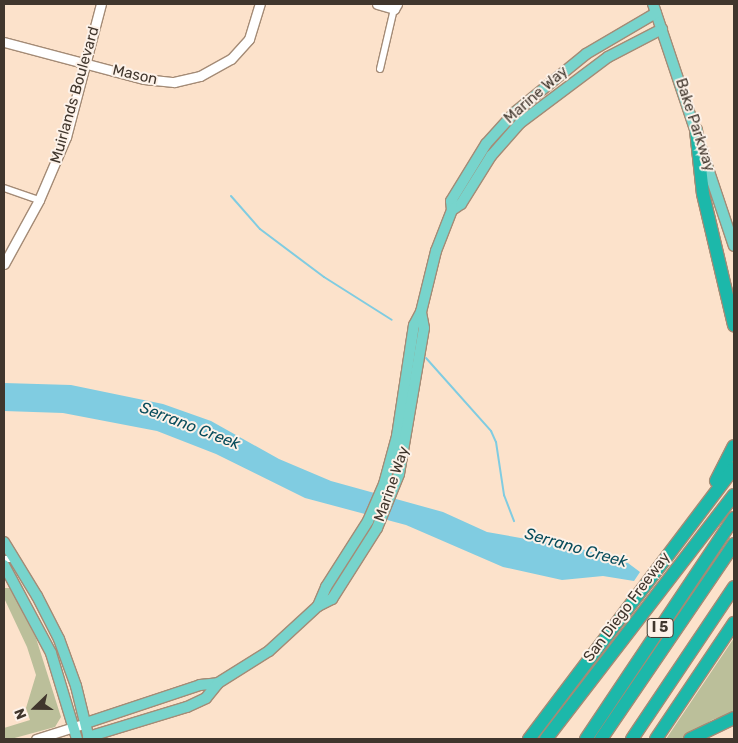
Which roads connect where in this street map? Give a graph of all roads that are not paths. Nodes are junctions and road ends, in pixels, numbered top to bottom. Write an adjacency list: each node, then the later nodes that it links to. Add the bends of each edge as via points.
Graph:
1 (101, 4): 8 (main road, Muirlands Boulevard)
2 (260, 4): 8 (main road, Mason, via 251,35 238,52 224,64 200,76 158,82)
3 (378, 4): 4 (main road)
4 (396, 7): 9 (street)
5 (655, 8): 6 (main road, Bake Parkway); 13 (main road, Marine Way, via 586,54 515,112 481,151 451,201)
6 (662, 29): 10 (main road, Bake Parkway); 13 (main road, Marine Way, via 628,45 574,79 520,123 491,156 461,204)
7 (4, 42): 8 (main road, Mason)
8 (86, 63): 12 (main road, Muirlands Boulevard, via 66,137)
9 (380, 69)
10 (696, 130): 14 (main road, Bake Parkway); 16 (highway, via 703,194)
11 (4, 188): 12 (street)
12 (39, 200): 15 (main road, Muirlands Boulevard)
13 (452, 210): 31 (main road, Marine Way, via 414,326 397,436 384,484 368,521 326,587 318,606 269,651)
14 (734, 246)
15 (4, 264)
16 (734, 325)
17 (734, 446): 20 (highway)
18 (734, 468): 20 (highway)
19 (734, 495): 39 (highway, San Diego Freeway)
20 (700, 513): 38 (highway)
21 (734, 518): 40 (highway, I 5)
22 (734, 530): 41 (highway)
23 (4, 542): 27 (main road)
24 (734, 544): 42 (highway)
25 (734, 555): 43 (highway)
26 (4, 559): 27 (street)
27 (15, 559): 28 (street); 34 (main road, via 59,639)
28 (5, 568): 35 (main road, via 51,652)
29 (734, 587): 32 (highway, I 5)
30 (734, 623): 46 (highway)
31 (218, 683): 34 (main road, Marine Way, via 200,685); 37 (main road, Marine Way, via 206,698 187,707)
32 (646, 715): 44 (highway, I 5); 45 (highway)
33 (734, 718): 47 (highway)
34 (86, 724): 35 (main road, Marine Way); 37 (main road)
35 (74, 728): 36 (main road, Marine Way); 37 (main road)
36 (36, 739)
37 (83, 739)
38 (529, 739)
39 (546, 739)
40 (586, 739)
41 (594, 739)
42 (601, 739)
43 (608, 739)
44 (626, 739)
45 (632, 739)
46 (656, 739)
47 (690, 739)

